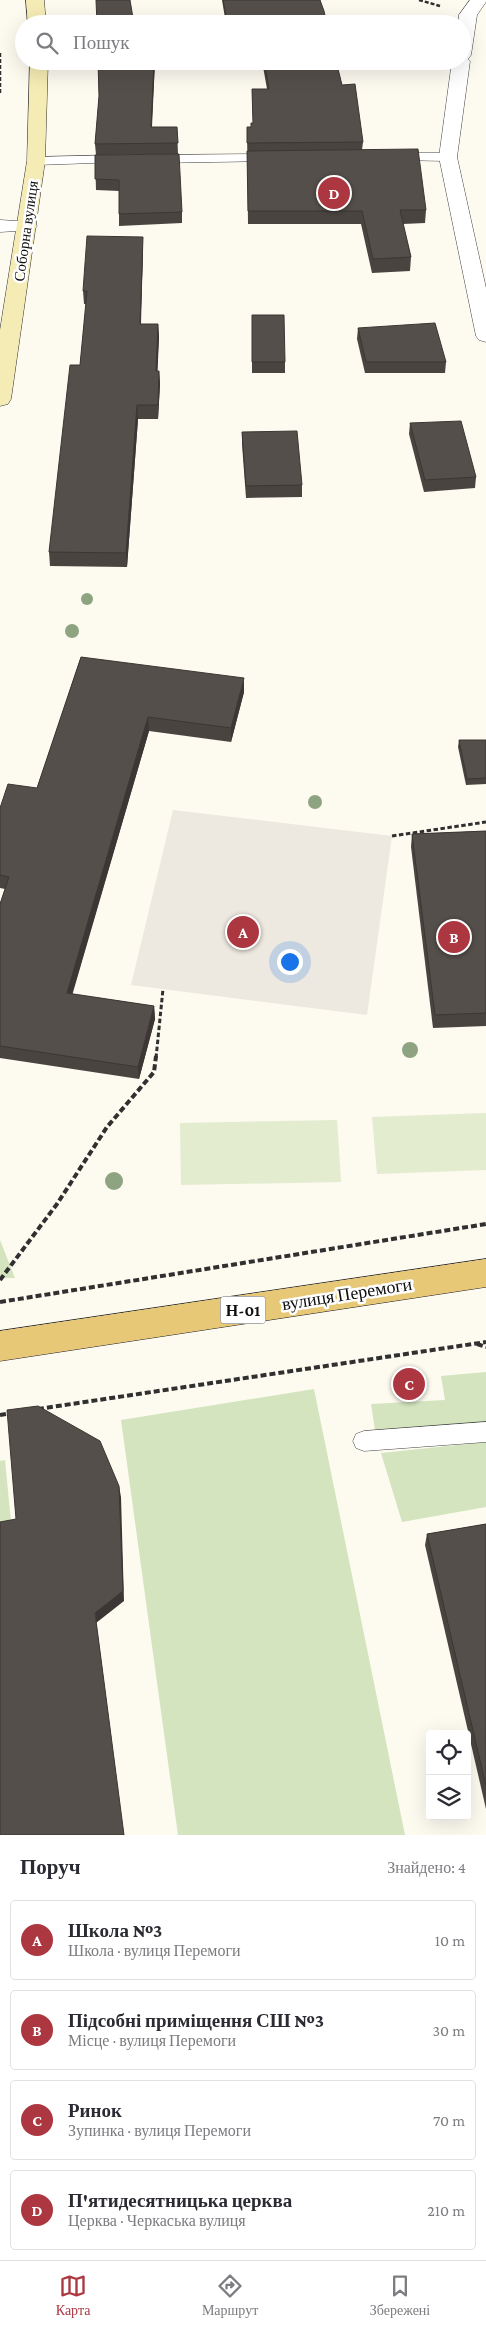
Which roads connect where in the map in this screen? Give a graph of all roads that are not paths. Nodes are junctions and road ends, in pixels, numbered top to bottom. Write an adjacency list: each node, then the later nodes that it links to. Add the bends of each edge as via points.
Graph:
1 (35, 0): 3 (main road)
2 (479, 0): 4 (street)
3 (36, 15)
4 (468, 15)
5 (39, 70): 12 (main road, Соборна вулиця)
6 (460, 70): 8 (street)
7 (380, 157): 8 (lane)
8 (448, 157): 15 (street)
9 (282, 158): 11 (lane)
10 (126, 159): 12 (lane)
11 (146, 159)
12 (36, 161): 14 (main road, Соборна вулиця)
13 (0, 226): 14 (street)
14 (26, 226): 16 (main road, Соборна вулиця)
15 (486, 336)
16 (0, 399)
17 (486, 1273): 18 (main road, вулиця Перемоги / Н-01)
18 (0, 1346)
19 (486, 1432): 20 (lane)
20 (364, 1441)

